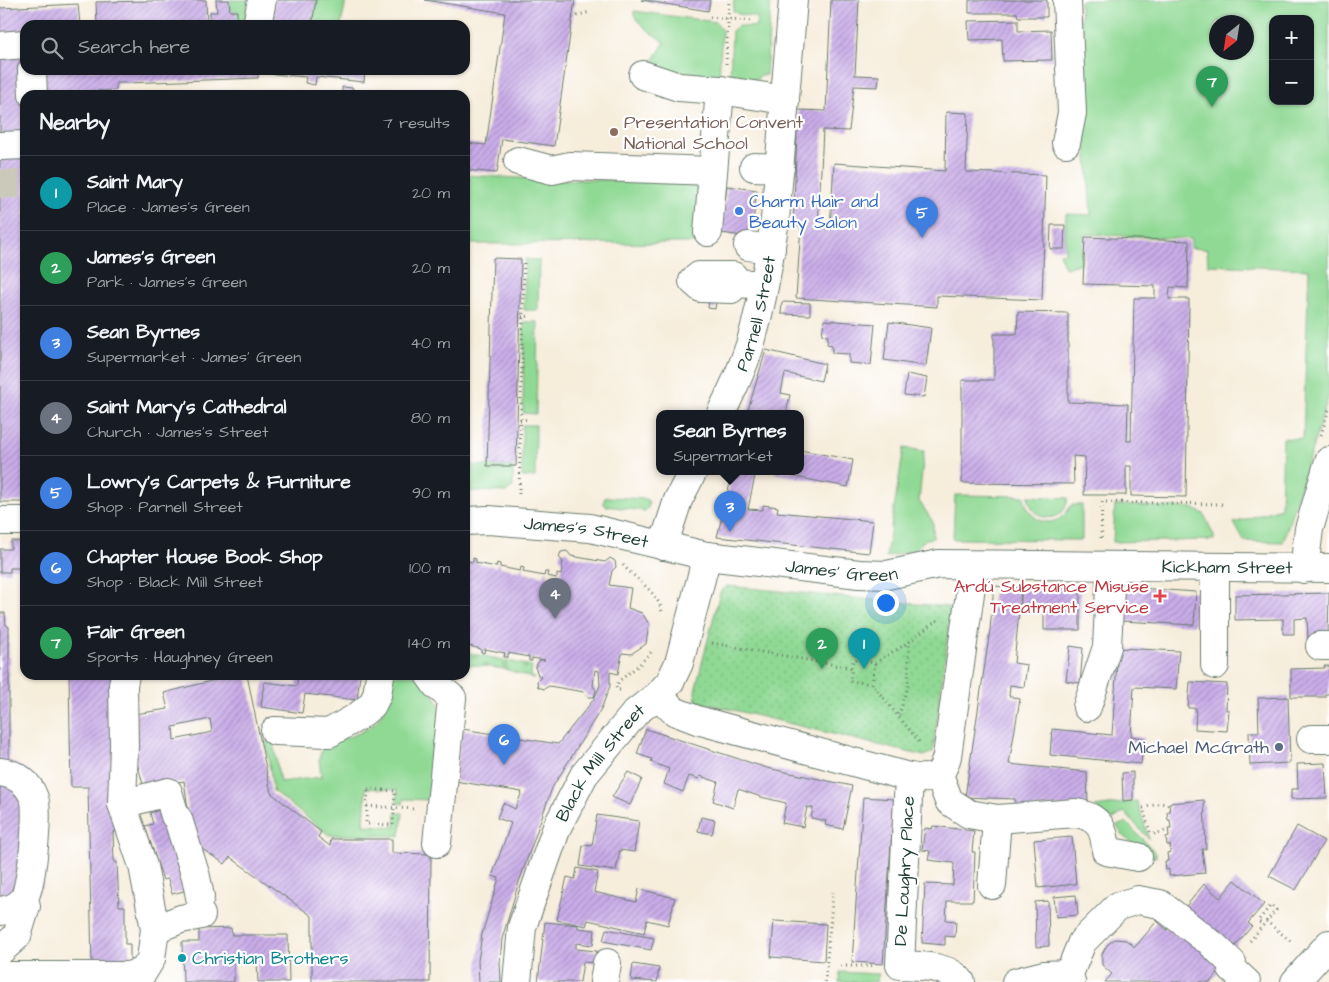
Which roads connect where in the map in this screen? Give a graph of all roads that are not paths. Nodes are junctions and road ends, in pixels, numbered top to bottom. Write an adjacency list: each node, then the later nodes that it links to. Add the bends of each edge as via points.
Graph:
1 (262, 0): 4 (street)
2 (793, 0): 11 (street, Parnell Street)
3 (1067, 0): 12 (street, via 1072,113)
4 (258, 20)
5 (20, 44): 6 (street)
6 (0, 46)
7 (32, 75): 9 (street)
8 (643, 75): 10 (street, via 679,87)
9 (33, 90)
10 (720, 90): 11 (street); 14 (street, via 713,134)
11 (785, 100): 16 (street, Parnell Street, via 767,168 775,220 759,247 751,284 752,339)
12 (1066, 143)
13 (518, 161): 14 (street, via 552,170 570,166)
14 (713, 171): 15 (street)
15 (708, 232)
16 (723, 410)
17 (1329, 461): 27 (street, via 1309,529)
18 (691, 475): 22 (street, via 678,500)
19 (20, 520): 21 (street)
20 (470, 520): 22 (street, James's Street, via 590,528)
21 (0, 521)
22 (663, 546): 23 (street, James's Street)
23 (707, 556): 24 (street, James' Green, via 877,575 939,564); 32 (street, Black Mill Street, via 679,663 670,682)
24 (974, 565): 25 (street, Kickham Street); 36 (street, via 947,756)
25 (1106, 567): 26 (street, Kickham Street); 33 (street, via 1107,647)
26 (1215, 568): 27 (street, Kickham Street); 28 (street)
27 (1316, 569)
28 (1215, 665)
29 (124, 680): 38 (street)
30 (379, 680): 34 (street, via 372,704 329,734)
31 (433, 680): 40 (street, via 452,698)
32 (658, 695): 37 (street, via 674,712 697,720); 51 (street, Black Mill Street, via 636,712 584,775 556,827 522,927)
33 (1087, 707)
34 (275, 731)
35 (0, 772): 44 (street, via 10,773 25,782 35,799 34,861 29,887 23,900 10,910)
36 (939, 775): 37 (street, via 924,779); 39 (street, via 949,801 969,814)
37 (910, 777): 52 (street, De Loughry Place, via 900,965 932,966 958,977)
38 (122, 804): 45 (street, via 143,866); 45 (street, via 168,792 196,877 200,906 181,919)
39 (997, 819): 41 (street, via 1076,813 1087,815 1099,823 1106,835 1106,851); 42 (street)
40 (437, 843)
41 (1147, 844)
42 (992, 885)
43 (26, 906): 47 (street, via 17,936)
44 (0, 911)
45 (155, 929): 49 (street, via 151,959 143,972 127,976)
46 (1329, 944): 54 (street)
47 (0, 951)
48 (1239, 972): 50 (street, via 1208,941 1160,904 1138,900 1118,906 1082,942)
49 (0, 976)
50 (1070, 978): 53 (street, via 1044,975)
51 (517, 982)
52 (961, 982)
53 (1016, 982)
54 (1295, 982)

